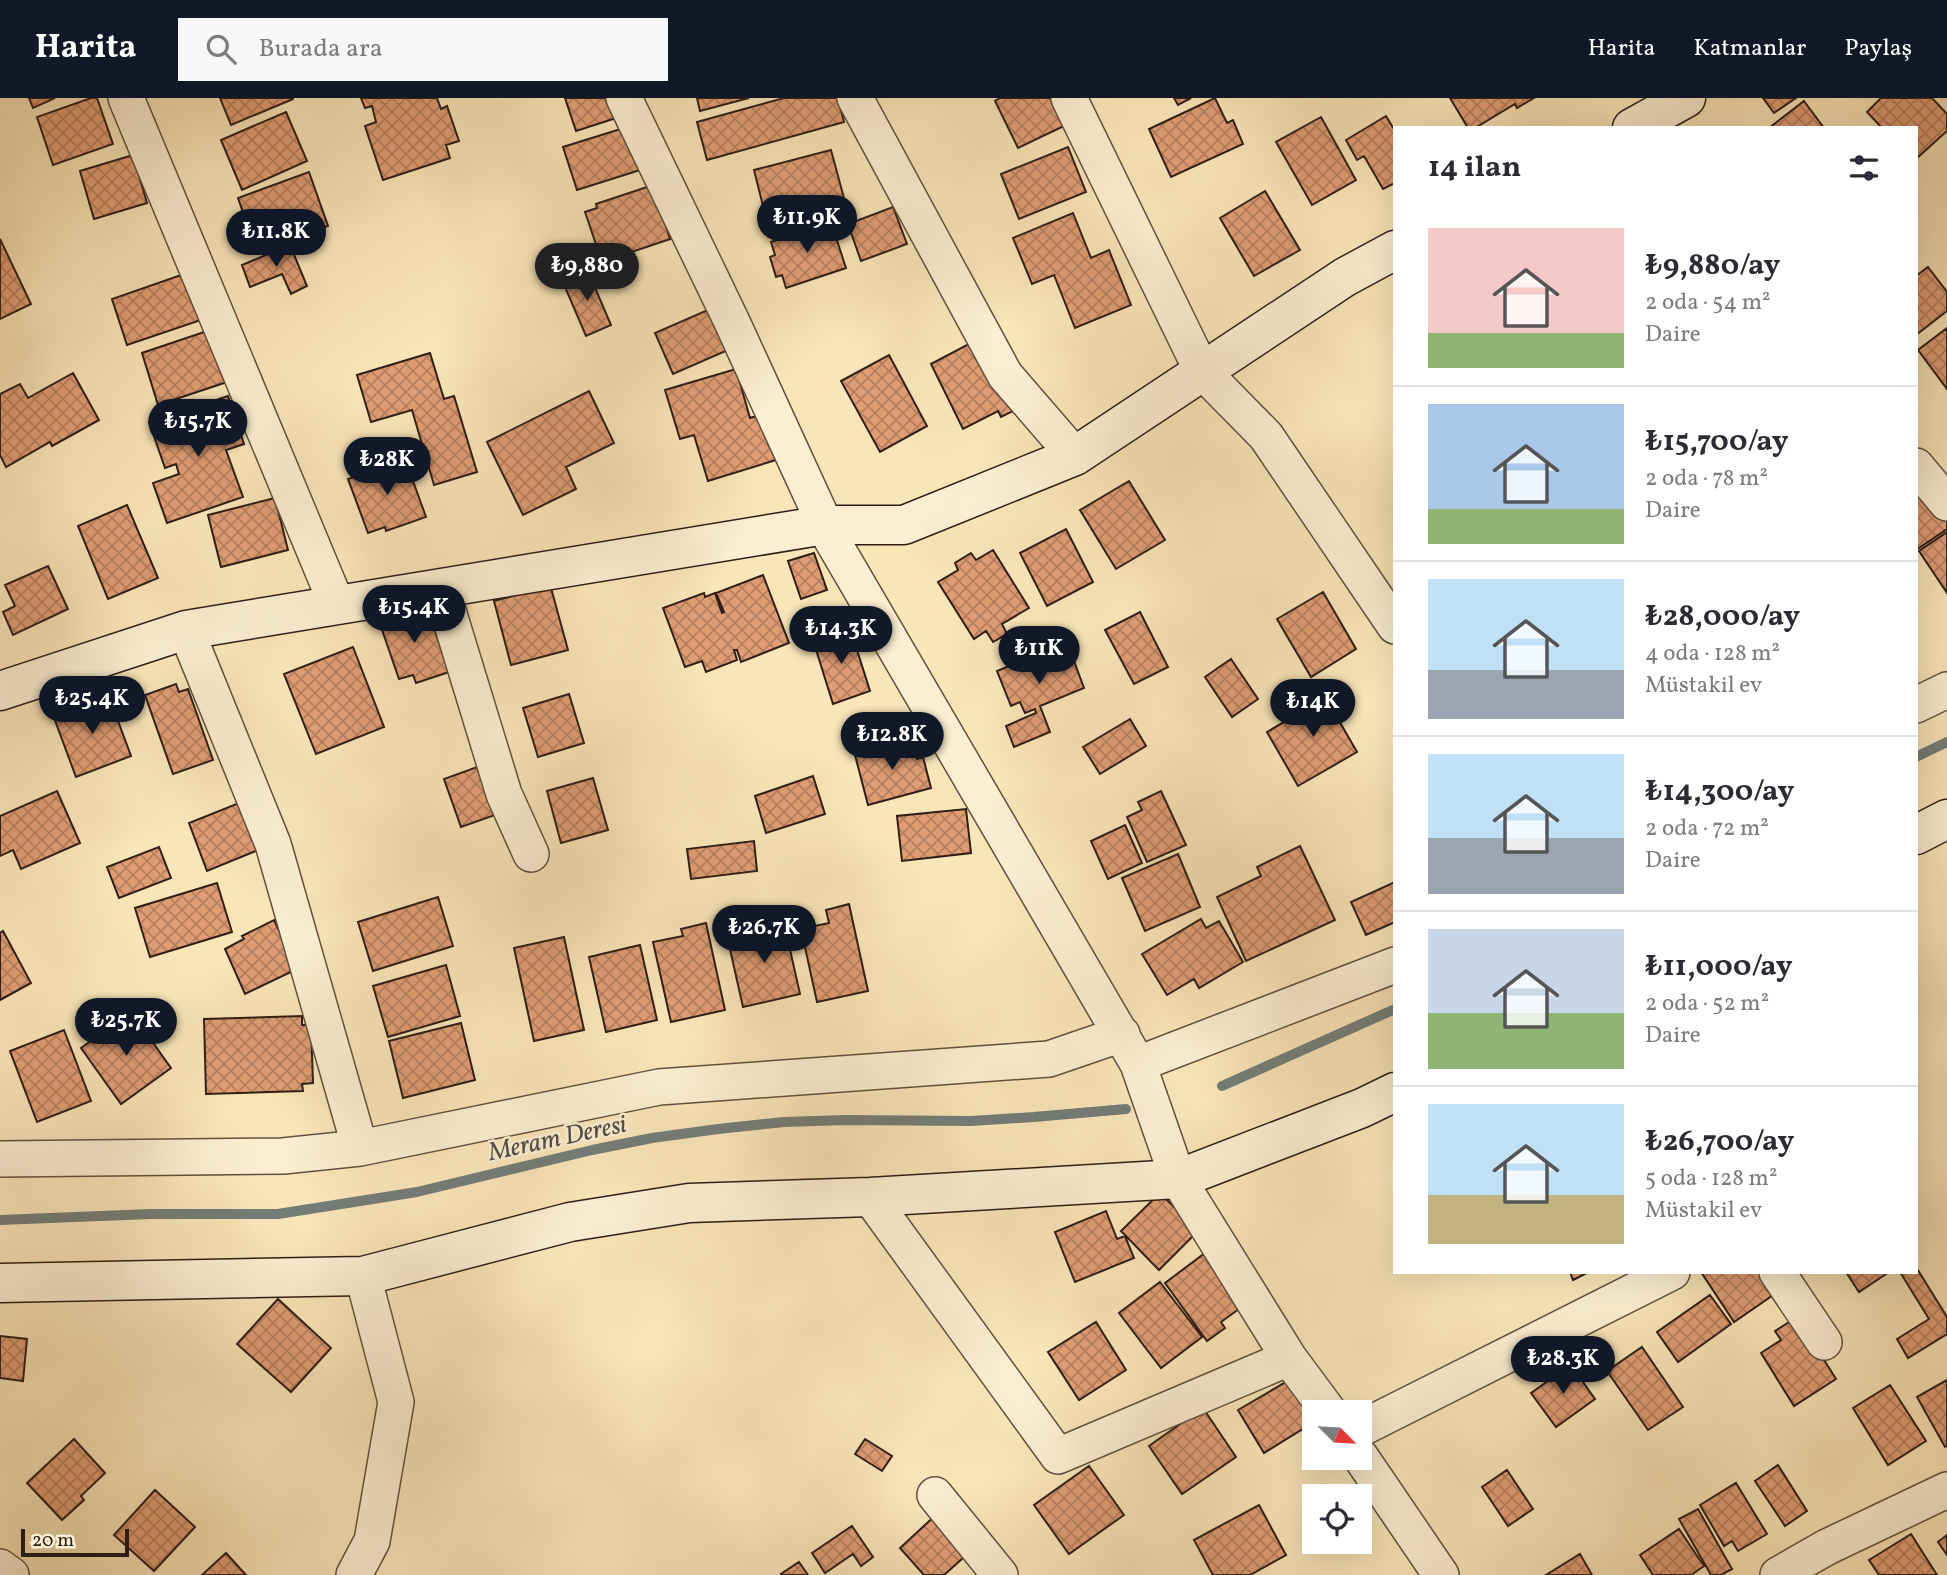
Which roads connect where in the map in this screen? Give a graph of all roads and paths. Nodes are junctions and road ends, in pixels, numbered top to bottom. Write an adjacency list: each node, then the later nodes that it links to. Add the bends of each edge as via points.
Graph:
1 (126, 98): 14 (street)
2 (624, 98): 12 (street)
3 (855, 98): 9 (street, via 1005,376)
4 (1069, 98): 8 (street)
5 (1686, 98): 6 (street)
6 (1637, 126)
7 (1393, 251): 8 (street, via 1345,277)
8 (1202, 371): 9 (street); 15 (street, via 1266,436)
9 (1075, 456): 12 (street, via 904,525)
10 (1918, 468): 11 (street)
11 (1947, 503)
12 (825, 525): 13 (street); 24 (street)
13 (442, 588): 14 (street); 22 (street, via 504,794)
14 (337, 605): 16 (street)
15 (1393, 623)
16 (186, 630): 18 (street); 27 (street, via 273,844)
17 (1947, 690): 19 (street)
18 (0, 691)
19 (1918, 704)
20 (1947, 819): 21 (street)
21 (1918, 834)
22 (531, 854)
23 (1393, 966): 25 (street)
24 (1122, 1034): 25 (street); 27 (street, via 1049,1059 659,1087)
25 (1138, 1064): 29 (street)
26 (1393, 1093): 29 (street)
27 (360, 1148): 28 (street, via 283,1156)
28 (0, 1159)
29 (1178, 1179): 30 (street); 36 (street)
30 (870, 1197): 33 (street, via 689,1203 584,1220); 36 (street, via 1058,1456)
31 (1668, 1274): 38 (street)
32 (1778, 1274): 35 (street)
33 (363, 1276): 34 (street); 45 (street, via 396,1402 372,1541)
34 (0, 1283)
35 (1824, 1342)
36 (1289, 1358): 37 (street)
37 (1320, 1400)
38 (1372, 1423)
39 (1370, 1470): 46 (street)
40 (1947, 1490): 47 (street, via 1827,1546)
41 (935, 1495): 43 (street)
42 (0, 1567): 44 (street)
43 (999, 1574)
44 (11, 1575)
45 (354, 1575)
46 (1441, 1575)
47 (1778, 1575)

